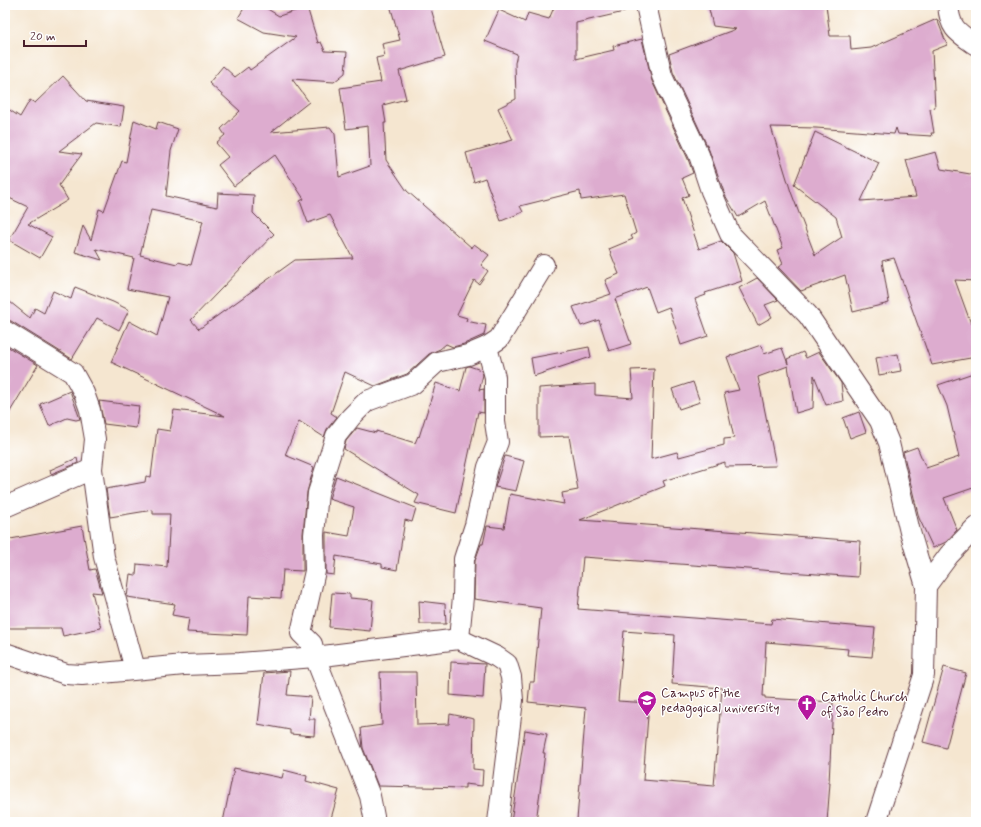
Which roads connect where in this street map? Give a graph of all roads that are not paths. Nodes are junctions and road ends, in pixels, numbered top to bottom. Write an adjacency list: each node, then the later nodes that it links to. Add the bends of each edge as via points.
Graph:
1 (646, 5): 10 (street, via 662,76 699,155 730,234 808,315 880,421 889,443)
2 (948, 5): 3 (street, via 949,16 955,30)
3 (976, 44)
4 (544, 265): 6 (street, via 499,339)
5 (5, 331): 7 (street, via 73,373 90,410 95,439)
6 (487, 347): 11 (street, via 494,377 498,442 488,467 475,525 464,559); 13 (street, via 468,355 437,362 413,384 366,401 336,436 318,493 314,535 315,571 301,633 312,644)
7 (92, 469): 8 (street); 14 (street, via 104,557)
8 (5, 506)
9 (976, 527): 10 (street, via 949,555)
10 (926, 586): 17 (street, via 924,675)
11 (459, 639): 13 (street); 16 (street, via 507,664 511,677 513,700)
12 (5, 653): 14 (street, via 66,674 82,675)
13 (315, 657): 14 (street); 15 (street, via 370,796)
14 (135, 669)
15 (375, 822)
16 (498, 822)
17 (876, 822)

